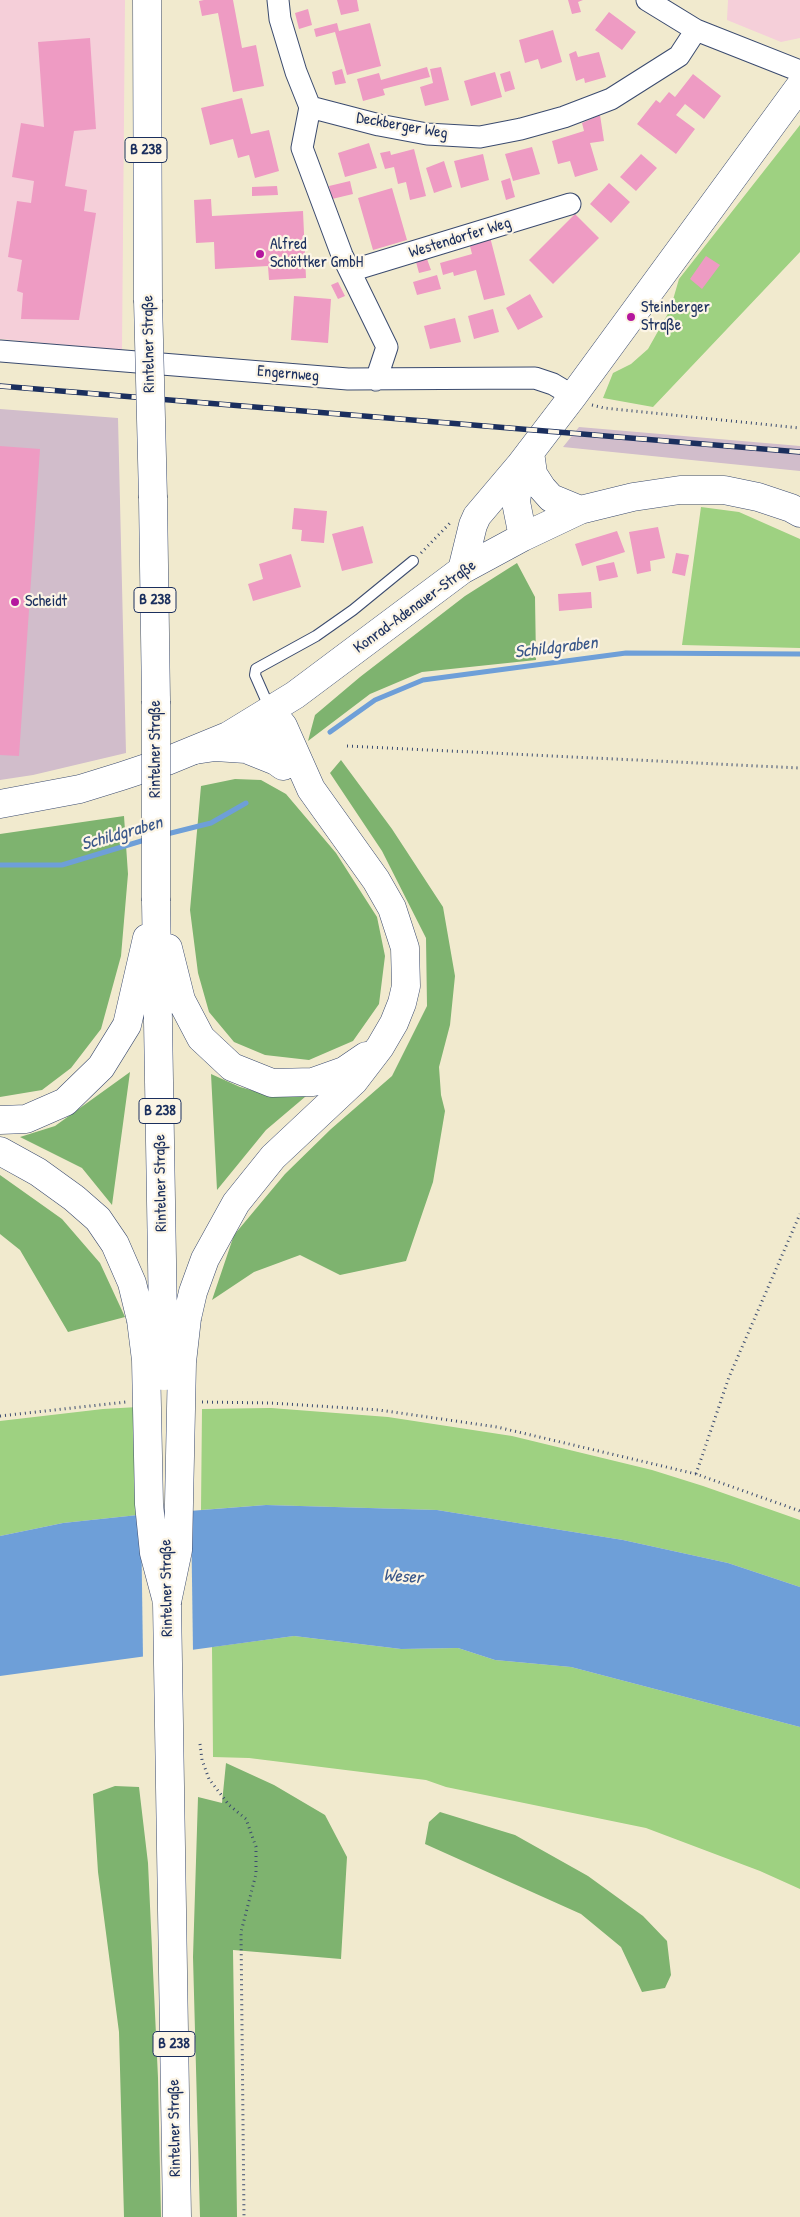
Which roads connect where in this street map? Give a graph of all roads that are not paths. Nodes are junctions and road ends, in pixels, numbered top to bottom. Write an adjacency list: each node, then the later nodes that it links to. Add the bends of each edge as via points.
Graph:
1 (146, 0): 25 (main road, Rintelner Straße / B 238, bridge)
2 (278, 0): 7 (street, via 280,19)
3 (647, 0): 4 (street)
4 (696, 30): 5 (street); 7 (street, Deckberger Weg, via 679,56 611,99 521,129 480,136 427,134 379,126)
5 (800, 71)
6 (800, 86): 12 (main road)
7 (310, 107): 9 (street, via 302,148)
8 (570, 204): 9 (street, Westendorfer Weg)
9 (350, 271): 11 (street, via 387,347)
10 (0, 351): 11 (street, Engernweg)
11 (376, 380): 12 (street, Engernweg, via 534,378 553,384)
12 (573, 396): 13 (main road)
13 (526, 458): 14 (main road); 15 (main road, via 533,474 551,498); 17 (main road, via 516,502)
14 (497, 492): 17 (main road, via 496,520); 19 (main road, via 477,516)
15 (580, 510): 16 (main road, Konrad-Adenauer-Straße, via 680,490 724,490); 17 (main road, Konrad-Adenauer-Straße)
16 (800, 513)
17 (517, 540): 19 (main road, Konrad-Adenauer-Straße)
18 (413, 561): 20 (lane, Konrad-Adenauer-Straße, via 316,636 256,669 255,675)
19 (462, 570): 20 (main road, Konrad-Adenauer-Straße)
20 (271, 711): 21 (main road, Konrad-Adenauer-Straße, via 228,736); 22 (main road, B 238, via 264,733); 23 (main road, B 238, via 283,726)
21 (195, 750): 22 (main road, B 238, via 236,748); 24 (main road, Konrad-Adenauer-Straße, via 80,789)
22 (276, 760): 23 (main road, B 238)
23 (311, 789): 26 (main road, B 238, via 376,880 400,930 406,957 406,986 394,1023)
24 (0, 804)
25 (156, 901): 26 (main road, B 238, via 181,1000 201,1038 232,1067 272,1083 312,1082 344,1071); 27 (main road, B 238, via 126,1025 101,1067 65,1102 26,1118); 29 (main road, Rintelner Straße / B 238)
26 (380, 1046): 29 (main road, B 238, via 354,1081 273,1157 236,1203 205,1259 193,1292)
27 (0, 1120)
28 (0, 1151): 29 (main road, B 238, via 38,1172 98,1219 132,1283)
29 (164, 1320): 30 (main road, B 238, bridge, via 182,1362 178,1550); 30 (main road, B 238, bridge, via 146,1360 150,1514 154,1553)
30 (167, 1602): 31 (main road, Rintelner Straße / B 238)
31 (177, 2217)

